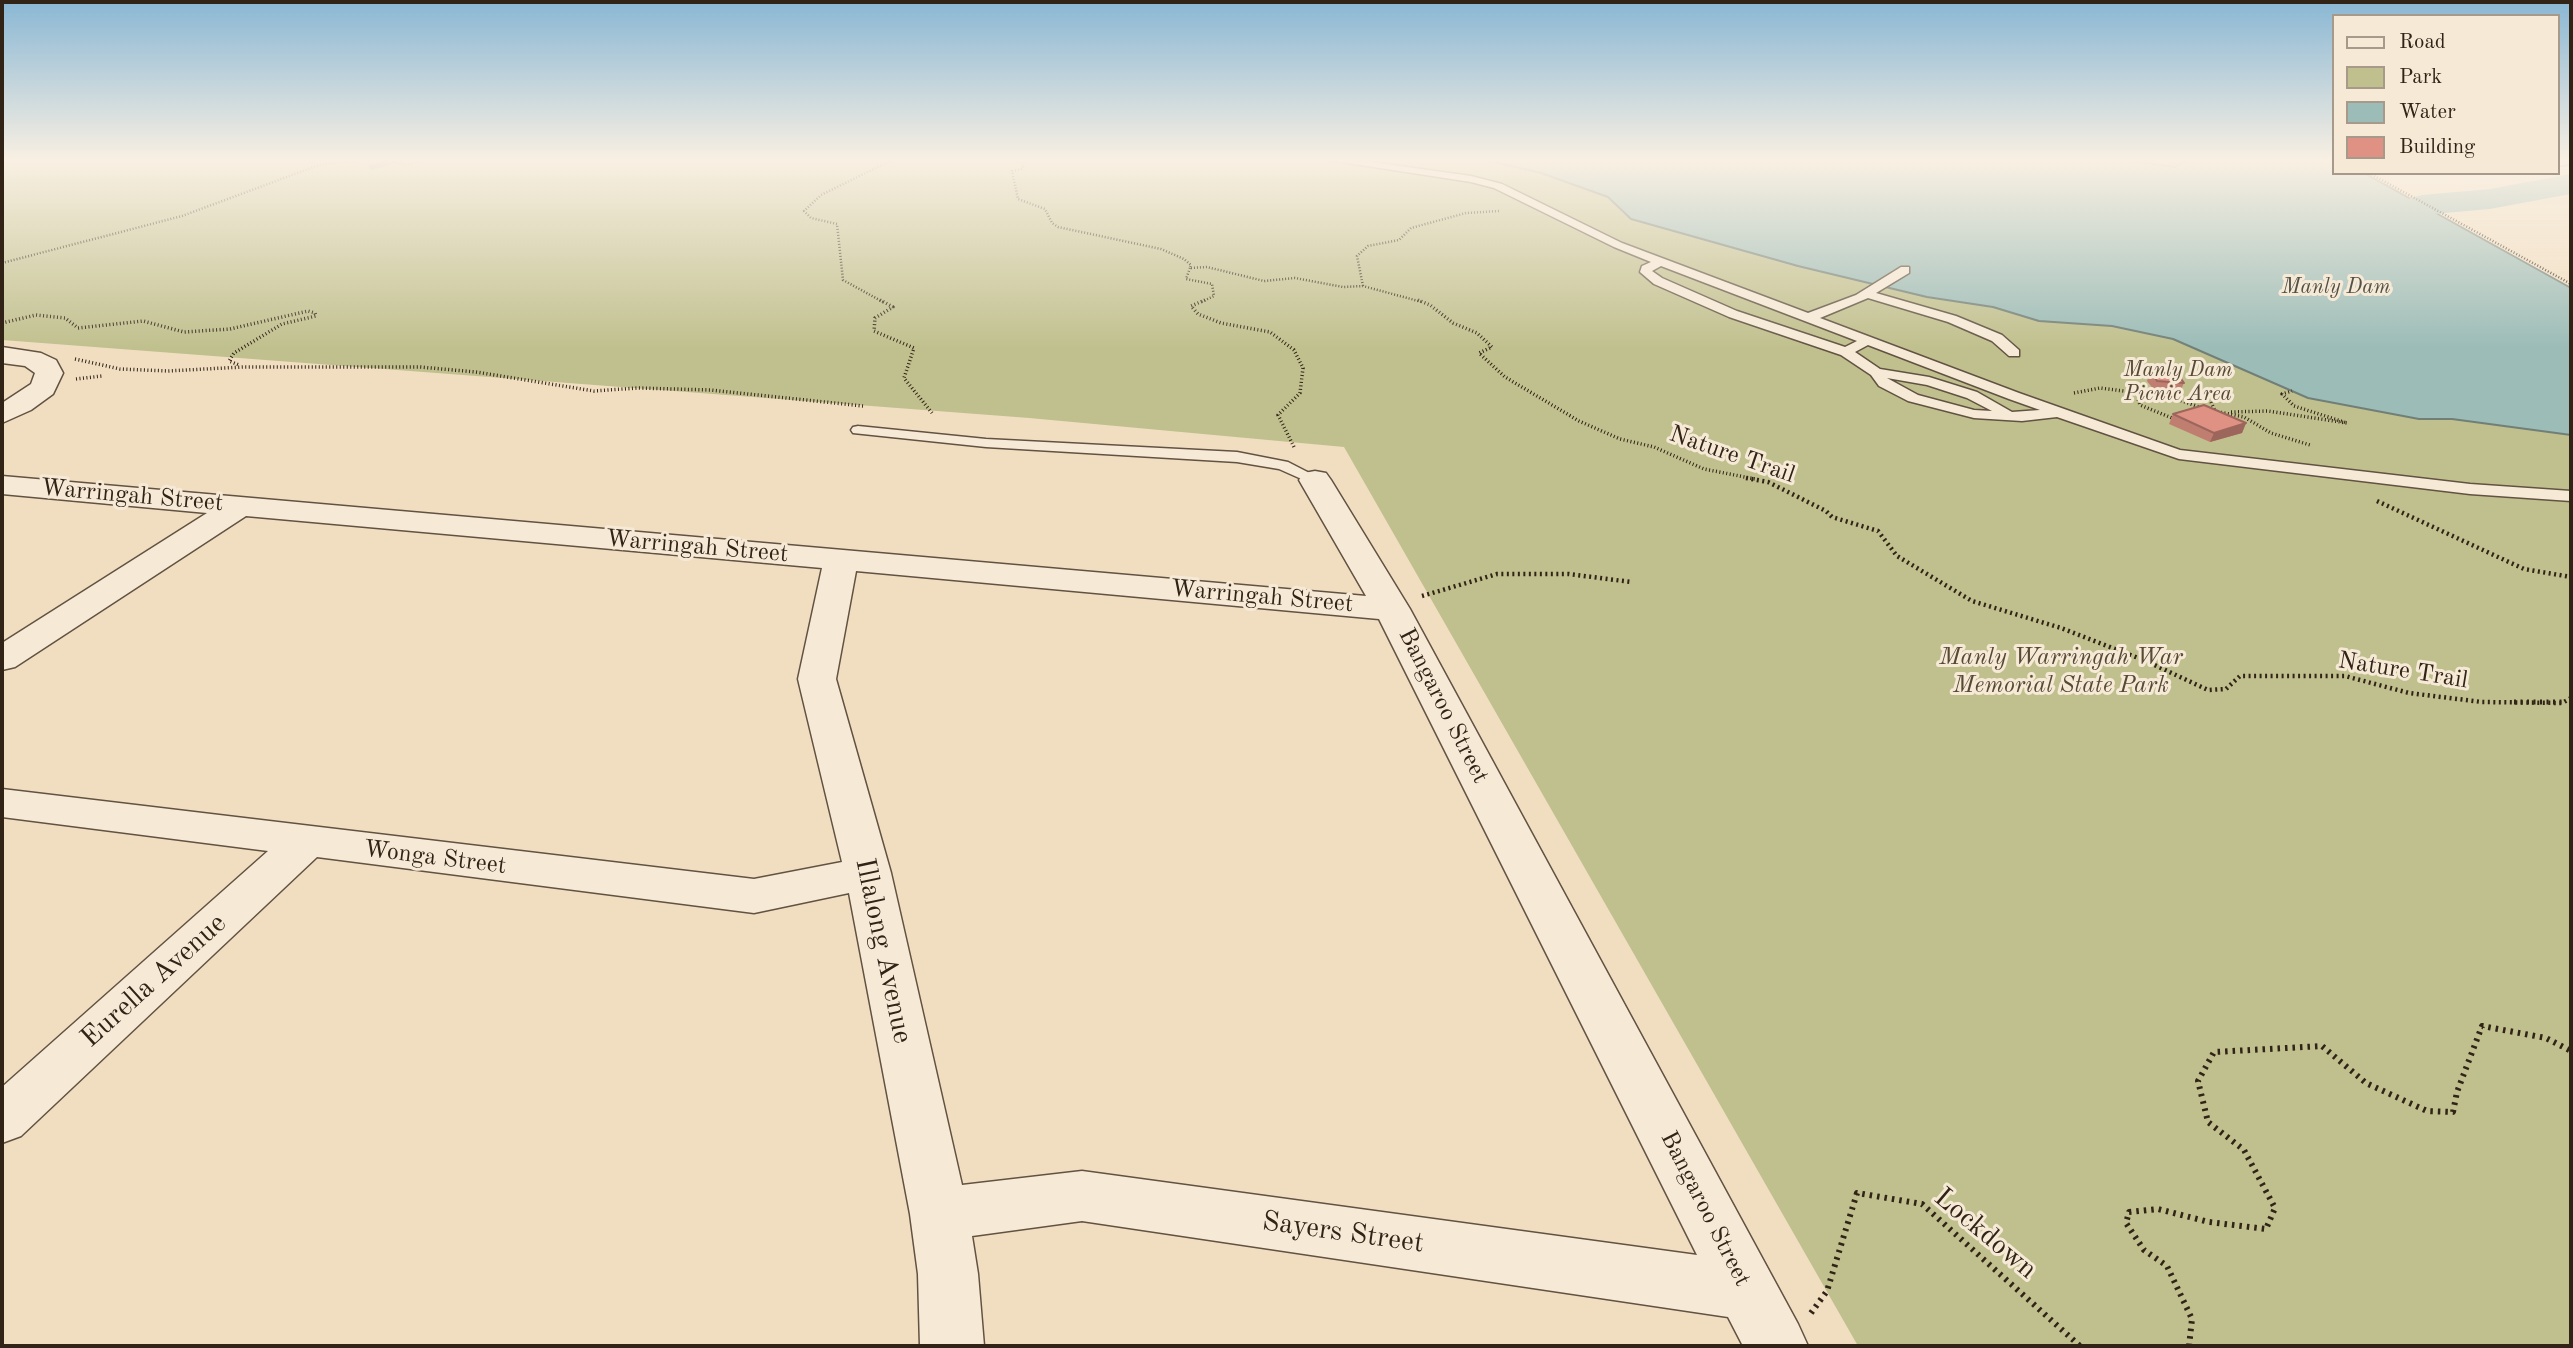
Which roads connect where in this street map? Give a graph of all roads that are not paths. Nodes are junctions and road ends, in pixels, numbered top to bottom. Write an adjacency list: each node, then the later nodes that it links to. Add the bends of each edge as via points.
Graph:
1 (1572, 223): 2 (lane)
2 (1662, 261): 5 (lane); 7 (lane, via 1646,268 1658,281 1733,314)
3 (1905, 270): 4 (lane)
4 (1866, 294): 5 (lane); 8 (lane, via 1952,319 1997,338)
5 (1810, 317): 6 (lane)
6 (1868, 340): 7 (lane); 11 (lane)
7 (1846, 352): 11 (lane, via 1877,372 1884,383 1913,398 1975,414)
8 (2014, 353)
9 (2, 355): 10 (street, via 32,359 49,373 43,388)
10 (12, 409)
11 (2059, 413): 15 (lane, via 2179,454 2470,489)
12 (858, 429): 13 (lane, Bangaroo Street, via 986,443 1237,457 1283,465)
13 (1315, 480): 18 (street, Bangaroo Street)
14 (2, 485): 16 (street, Warringah Street)
15 (2571, 496)
16 (240, 506): 17 (street, Warringah Street); 19 (street)
17 (841, 560): 18 (street, Warringah Street); 22 (street, Illalong Avenue, via 817,679)
18 (1392, 609): 25 (street, Bangaroo Street)
19 (2, 659)
20 (2, 803): 21 (street, Wonga Street)
21 (306, 842): 22 (street, Wonga Street, via 754,896); 23 (street, Eurella Avenue)
22 (868, 873): 24 (street, Illalong Avenue)
23 (2, 1120)
24 (939, 1214): 25 (street, Sayers Street, via 1082,1196); 26 (street, Illalong Avenue)
25 (1764, 1322)
26 (952, 1346)

